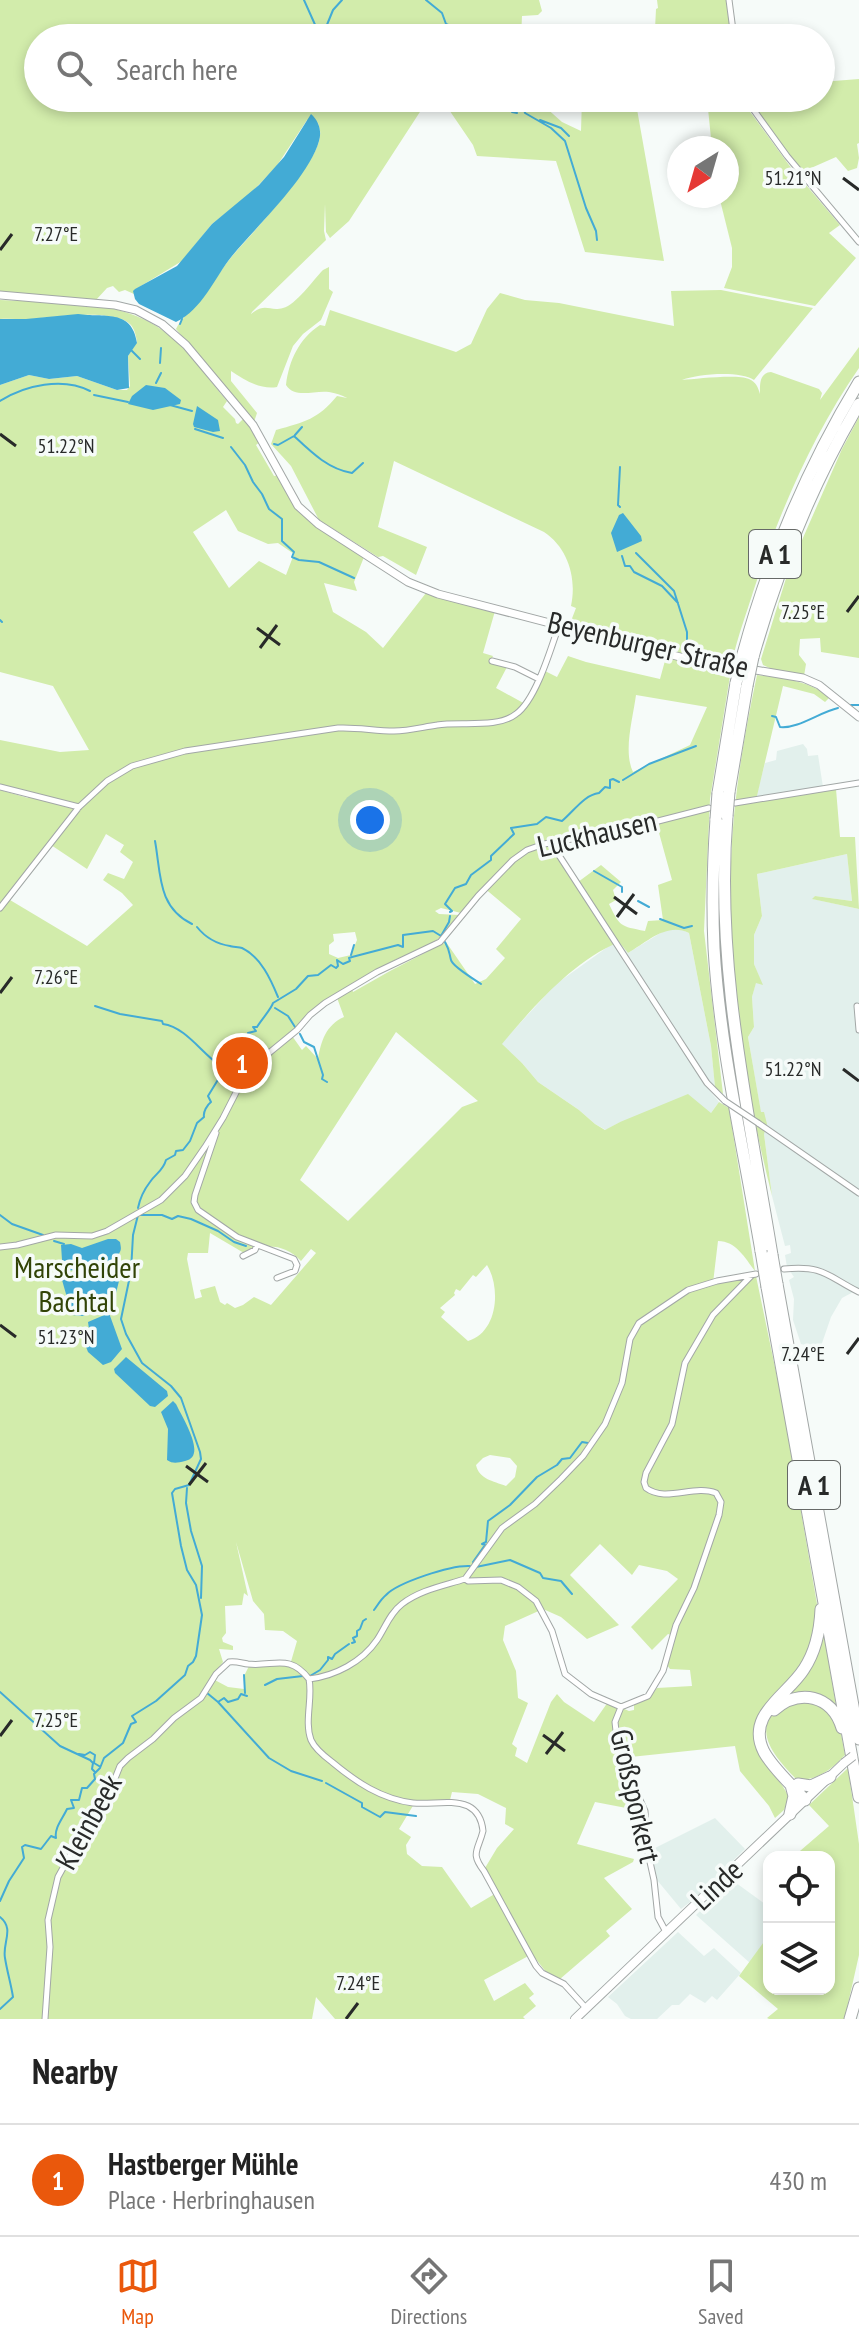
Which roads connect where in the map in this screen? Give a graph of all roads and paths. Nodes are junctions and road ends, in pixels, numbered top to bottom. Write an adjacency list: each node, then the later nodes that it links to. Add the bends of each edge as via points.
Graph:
1 (729, 0): 2 (street)
2 (732, 24)
3 (755, 112): 4 (street)
4 (859, 242)
5 (0, 295): 8 (main road, Beyenburger Straße, via 115,305 162,324 253,425 303,512 427,590)
6 (859, 382): 9 (highway, A 1, via 798,497 763,583)
7 (859, 404): 9 (highway, A 1, via 794,534)
8 (559, 625): 11 (street); 12 (main road, Beyenburger Straße, via 697,661 803,678)
9 (748, 656): 15 (highway, A 1, bridge)
10 (492, 661): 11 (street)
11 (539, 679): 16 (street, via 515,716 395,731 338,728 185,751 132,766)
12 (859, 717)
13 (859, 783): 15 (street)
14 (0, 787): 16 (street)
15 (727, 796): 29 (highway, A 1, bridge, via 721,818 728,987)
16 (79, 807): 19 (street)
17 (709, 808): 18 (street, Luckhausen)
18 (551, 843): 22 (street, Luckhausen, via 518,856 444,939 320,1007 245,1074); 23 (street, bridge, via 707,1083 725,1101)
19 (0, 908)
20 (857, 1006): 21 (street)
21 (859, 1030)
22 (215, 1132): 24 (street, via 195,1205 237,1237); 25 (street, via 169,1194 107,1231)
23 (859, 1193)
24 (257, 1245): 26 (street); 28 (street, via 296,1261 293,1272)
25 (0, 1247)
26 (243, 1256)
27 (784, 1269): 30 (street, via 820,1269)
28 (277, 1278)
29 (772, 1285): 31 (highway, A 1); 35 (highway, A 1)
30 (859, 1292)
31 (819, 1577): 35 (highway, A 1); 37 (highway, via 820,1622 813,1651 798,1678 765,1712 759,1730 766,1756)
32 (465, 1579): 33 (street, via 409,1599 393,1612 360,1659); 34 (street, Großsporkert, via 513,1584 538,1604 565,1674 591,1694); 34 (street, Großsporkert, via 500,1530 561,1479 605,1424 639,1323 688,1290 754,1275 713,1315 685,1363 672,1424 644,1478 652,1492 708,1490 721,1502 663,1671 648,1696)
33 (309, 1679): 43 (street, via 311,1741 342,1770 371,1791 396,1800 462,1804 477,1813 483,1831 476,1861 536,1966 564,1984); 44 (street, Kleinbeek, via 286,1662 229,1662 196,1703 120,1766 104,1806 74,1848 54,1890)
34 (621, 1707): 41 (street, Großsporkert, via 615,1722 617,1740 645,1811 658,1917)
35 (856, 1746): 36 (main road, Linde, bridge); 37 (highway, via 826,1703 799,1698 777,1707 765,1725 766,1743); 38 (highway, A 1)
36 (830, 1777): 37 (highway, via 811,1786); 39 (main road, Linde)
37 (794, 1784): 39 (highway); 40 (highway)
38 (859, 1797)
39 (807, 1798): 40 (main road, Linde)
40 (790, 1814): 41 (main road, Linde)
41 (666, 1932): 43 (main road, Linde)
42 (859, 1988): 46 (highway)
43 (586, 2008): 45 (main road, Linde)
44 (45, 2019)
45 (575, 2019)
46 (850, 2019)

